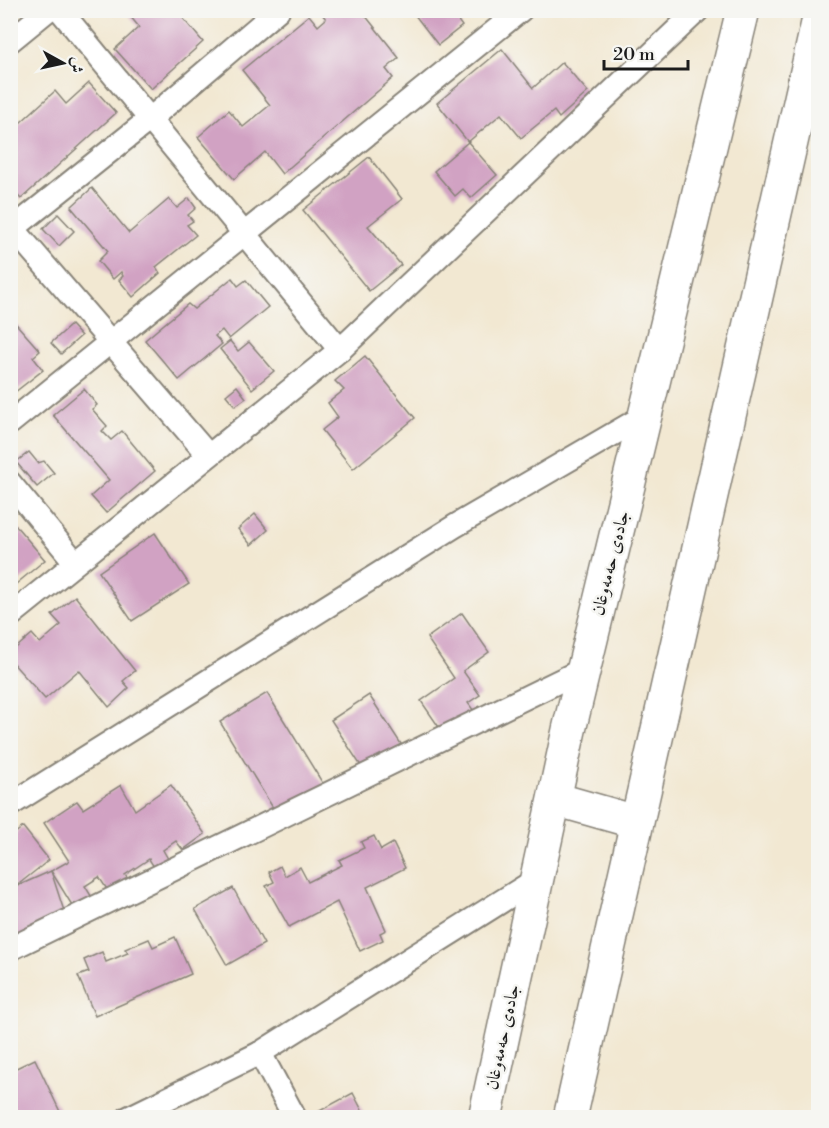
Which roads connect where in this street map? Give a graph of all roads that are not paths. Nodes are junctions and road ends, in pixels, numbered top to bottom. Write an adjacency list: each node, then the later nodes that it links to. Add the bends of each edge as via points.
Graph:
1 (48, 10): 8 (street)
2 (60, 10): 9 (street)
3 (278, 10): 9 (street)
4 (521, 10): 11 (street)
5 (699, 10): 13 (street)
6 (743, 10): 14 (main road, جادەی حەمەوغان)
7 (819, 23): 23 (main road)
8 (10, 41)
9 (150, 119): 10 (street); 11 (street)
10 (12, 228): 12 (street)
11 (244, 235): 12 (street); 13 (street)
12 (111, 341): 15 (street); 16 (street)
13 (340, 350): 16 (street)
14 (646, 415): 20 (main road, جادەی حەمەوغان); 22 (street, via 454,526)
15 (10, 423)
16 (208, 455): 18 (street)
17 (10, 483): 18 (street)
18 (75, 562): 19 (street)
19 (10, 616)
20 (584, 669): 21 (main road, جادەی حەمەوغان); 25 (street)
21 (555, 799): 23 (main road); 24 (main road, جادەی حەمەوغان)
22 (10, 805)
23 (636, 822): 30 (main road)
24 (537, 879): 26 (street); 29 (main road, جادەی حەمەوغان)
25 (10, 949)
26 (260, 1053): 27 (street); 28 (street)
27 (128, 1118)
28 (295, 1118)
29 (485, 1118)
30 (570, 1118)

